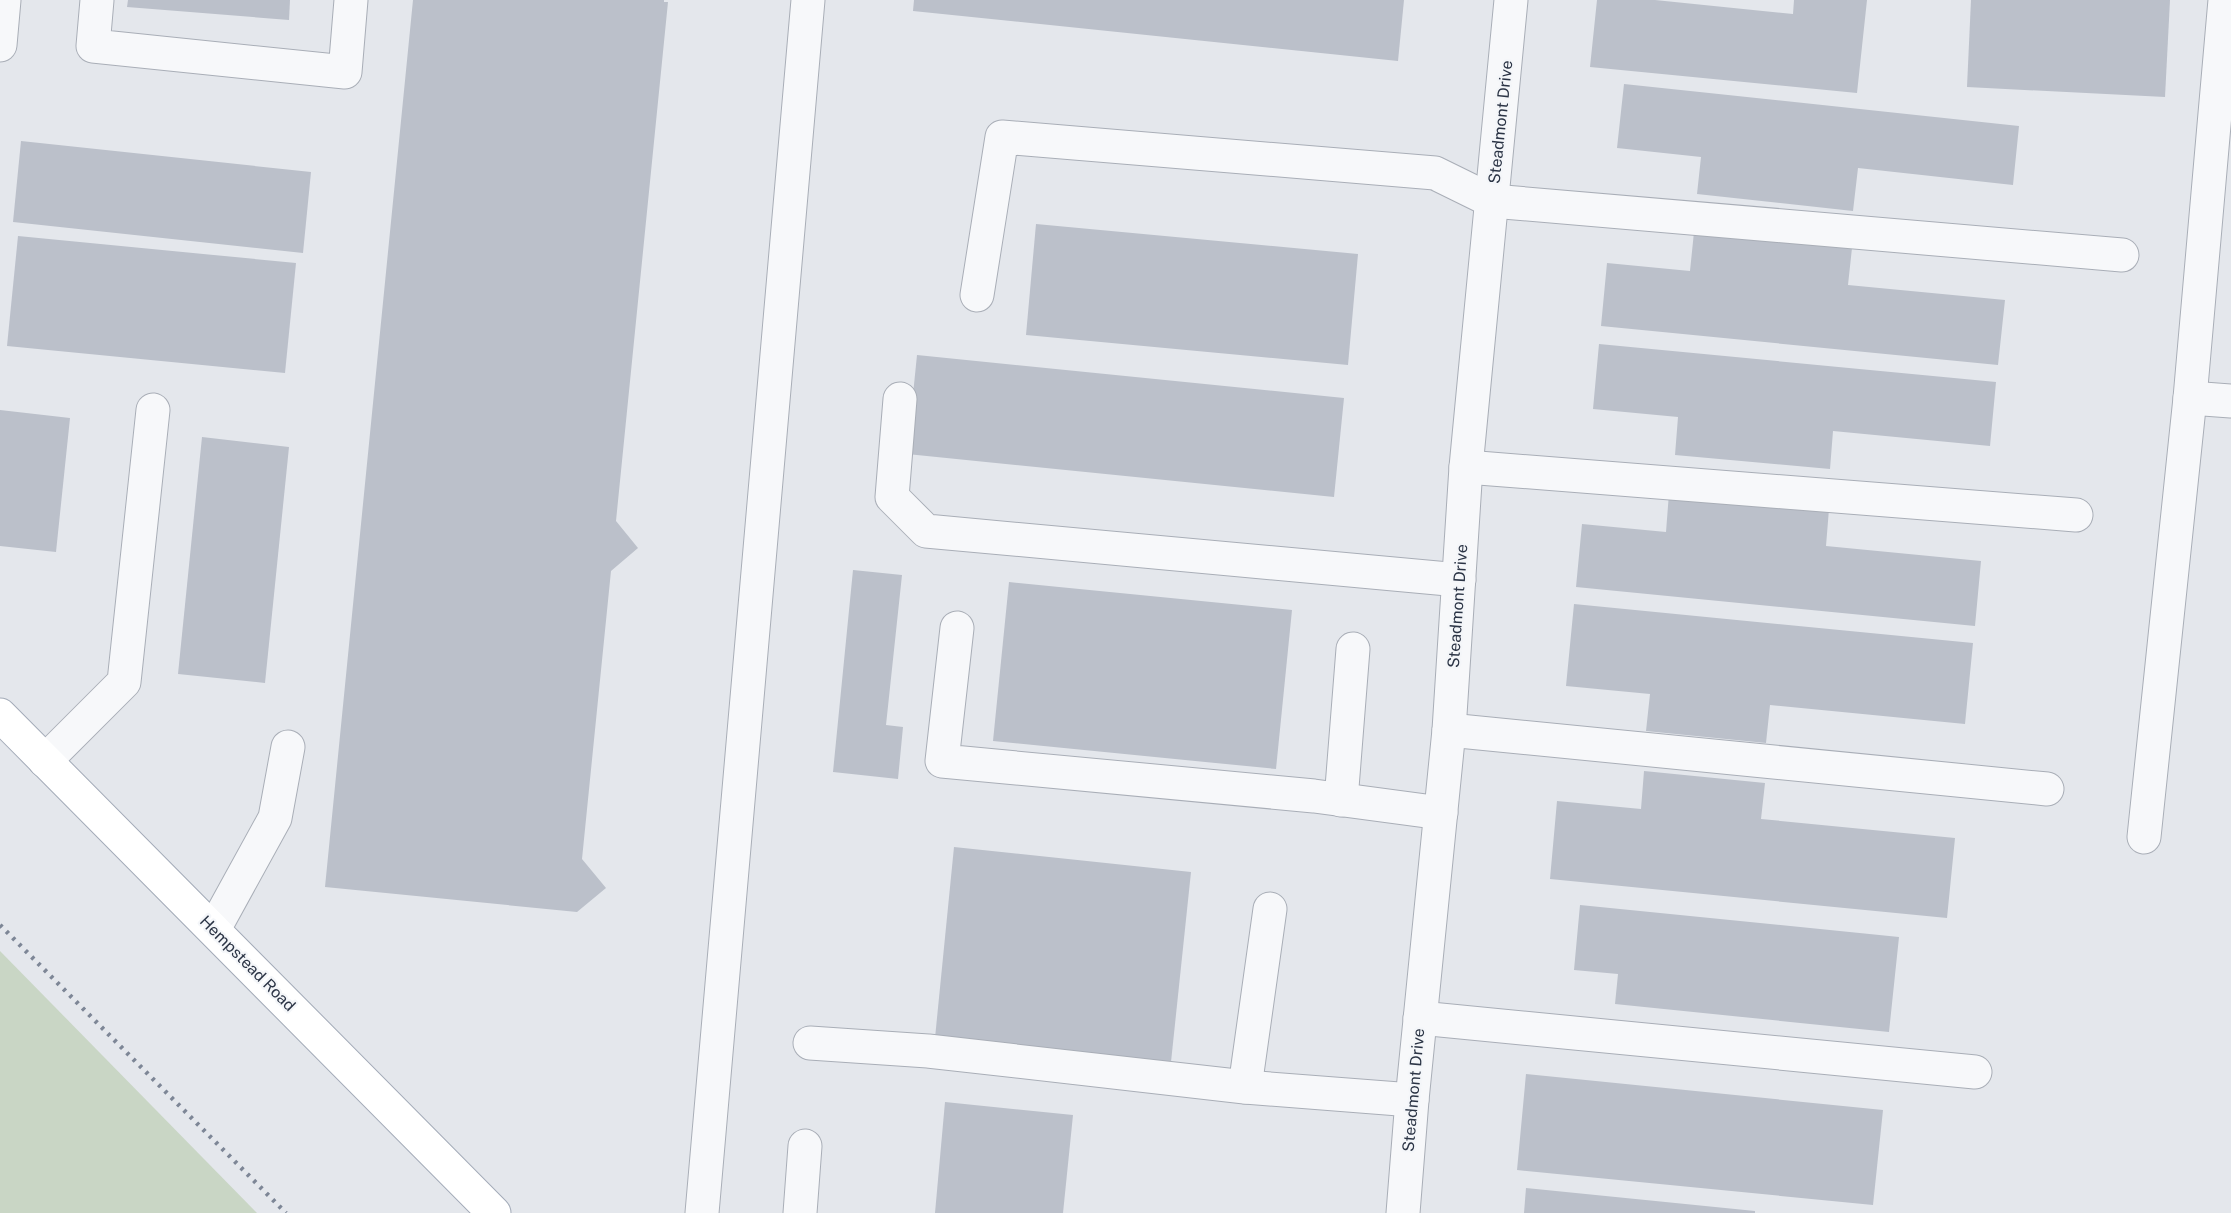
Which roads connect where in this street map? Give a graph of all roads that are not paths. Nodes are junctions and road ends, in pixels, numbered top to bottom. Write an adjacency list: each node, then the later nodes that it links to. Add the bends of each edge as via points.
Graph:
1 (4, 0): 7 (street)
2 (97, 0): 3 (street, via 93,46 345,72)
3 (351, 0)
4 (808, 0): 38 (street)
5 (1511, 0): 9 (street, Steadmont Drive)
6 (2225, 0): 8 (street)
7 (0, 45)
8 (2224, 87): 12 (street)
9 (1492, 201): 10 (street); 11 (street, via 1435,173 1002,137); 16 (street, Steadmont Drive)
10 (2122, 255)
11 (976, 295)
12 (2190, 398): 14 (street); 28 (street)
13 (900, 399): 18 (street, via 892,497 926,531)
14 (2231, 400)
15 (153, 410): 24 (street, via 124,682)
16 (1466, 467): 17 (street); 18 (street, Steadmont Drive)
17 (2076, 515)
18 (1459, 580): 22 (street, Steadmont Drive)
19 (957, 628): 26 (street, via 942,761)
20 (1353, 648): 26 (street)
21 (0, 715): 24 (main road, Hempstead Road)
22 (1449, 730): 25 (street); 27 (street, Steadmont Drive)
23 (288, 747): 30 (street, via 275,818)
24 (45, 760): 30 (main road, Hempstead Road)
25 (2047, 789)
26 (1341, 800): 27 (street)
27 (1441, 813): 31 (street, Steadmont Drive)
28 (2144, 837)
29 (1269, 909): 34 (street)
30 (214, 929): 37 (main road, Hempstead Road)
31 (1420, 1018): 33 (street); 35 (street, Steadmont Drive)
32 (810, 1042): 34 (street, via 928,1051)
33 (1975, 1072)
34 (1245, 1087): 35 (street)
35 (1412, 1100): 40 (street, Steadmont Drive)
36 (805, 1146): 39 (street)
37 (494, 1213)
38 (702, 1213)
39 (800, 1213)
40 (1403, 1213)

